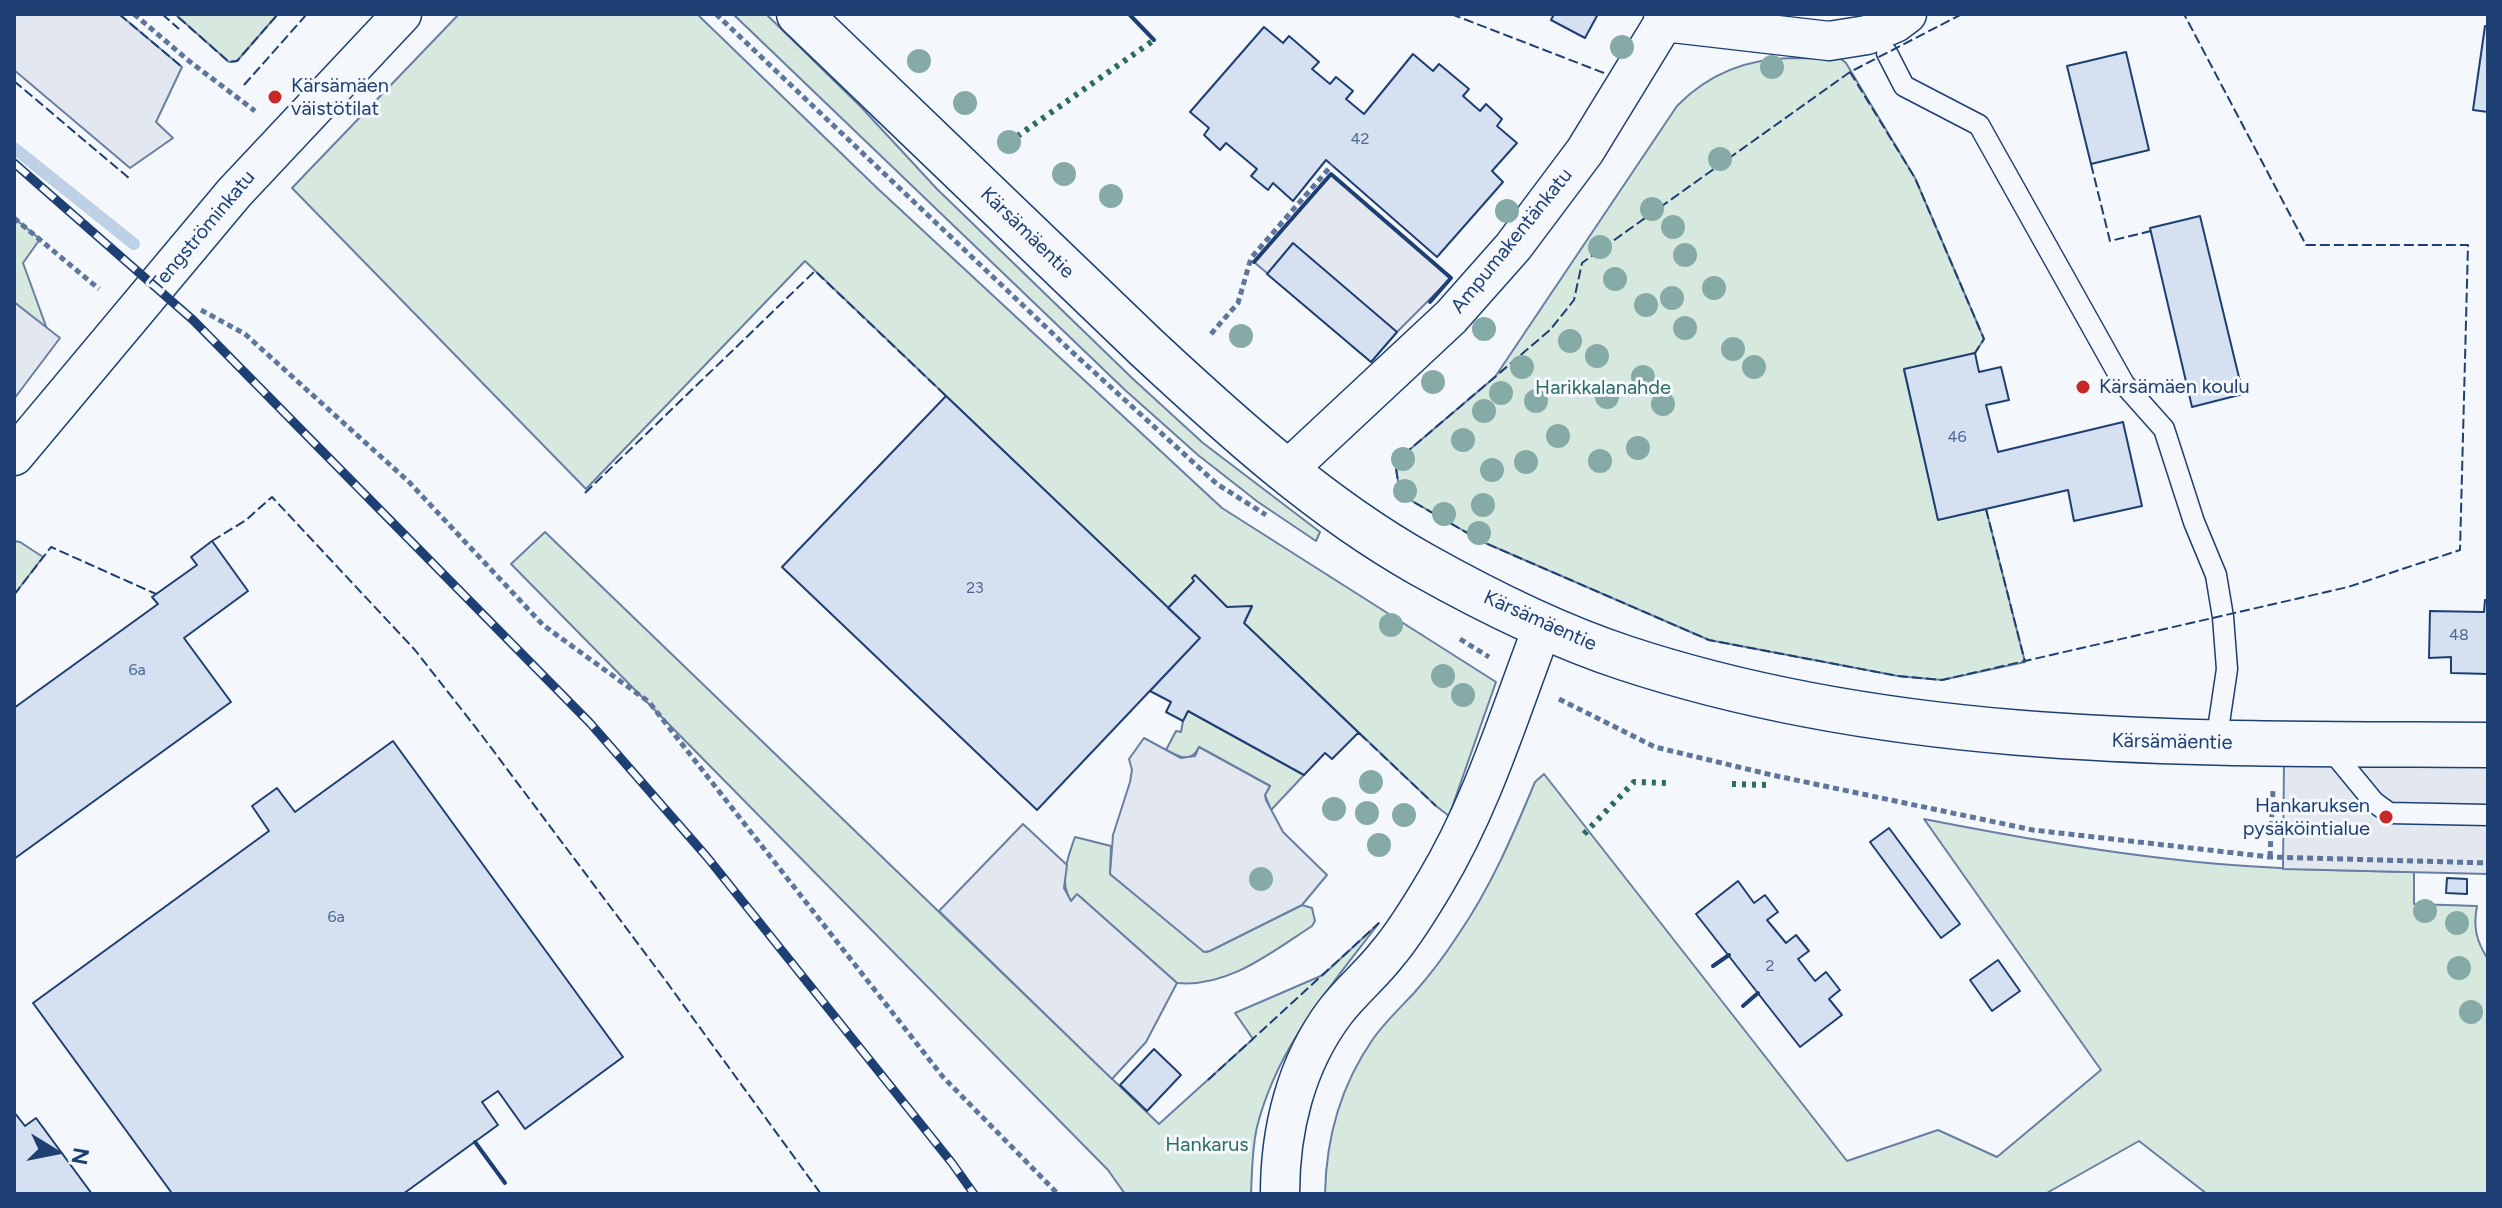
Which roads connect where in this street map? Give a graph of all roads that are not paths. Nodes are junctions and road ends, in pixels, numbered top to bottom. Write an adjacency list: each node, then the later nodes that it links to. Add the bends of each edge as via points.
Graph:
1 (402, 14): 6 (street, Tengströminkatu, via 234,193)
2 (799, 14): 7 (street, Kärsämäentie, via 1157,358)
3 (1907, 14): 4 (street, via 1867,35 1829,41)
4 (1663, 18): 7 (street, Ampumakentänkatu, via 1585,151 1513,247 1451,317)
5 (1887, 53): 9 (lane, via 1904,86 1979,125 2124,384 2164,429 2216,575 2223,617 2227,669)
6 (14, 456)
7 (1286, 471): 8 (street, Kärsämäentie, via 1420,563)
8 (1543, 626): 9 (street, Kärsämäentie, via 1694,680 1838,711 2013,734); 13 (street, via 1470,819 1390,952 1335,1012 1305,1062 1280,1156)
9 (2216, 743): 10 (street, Kärsämäentie)
10 (2326, 744): 11 (street, Kärsämäentie); 12 (lane, via 2389,813)
11 (2488, 745)
12 (2488, 815)
13 (1280, 1194)

